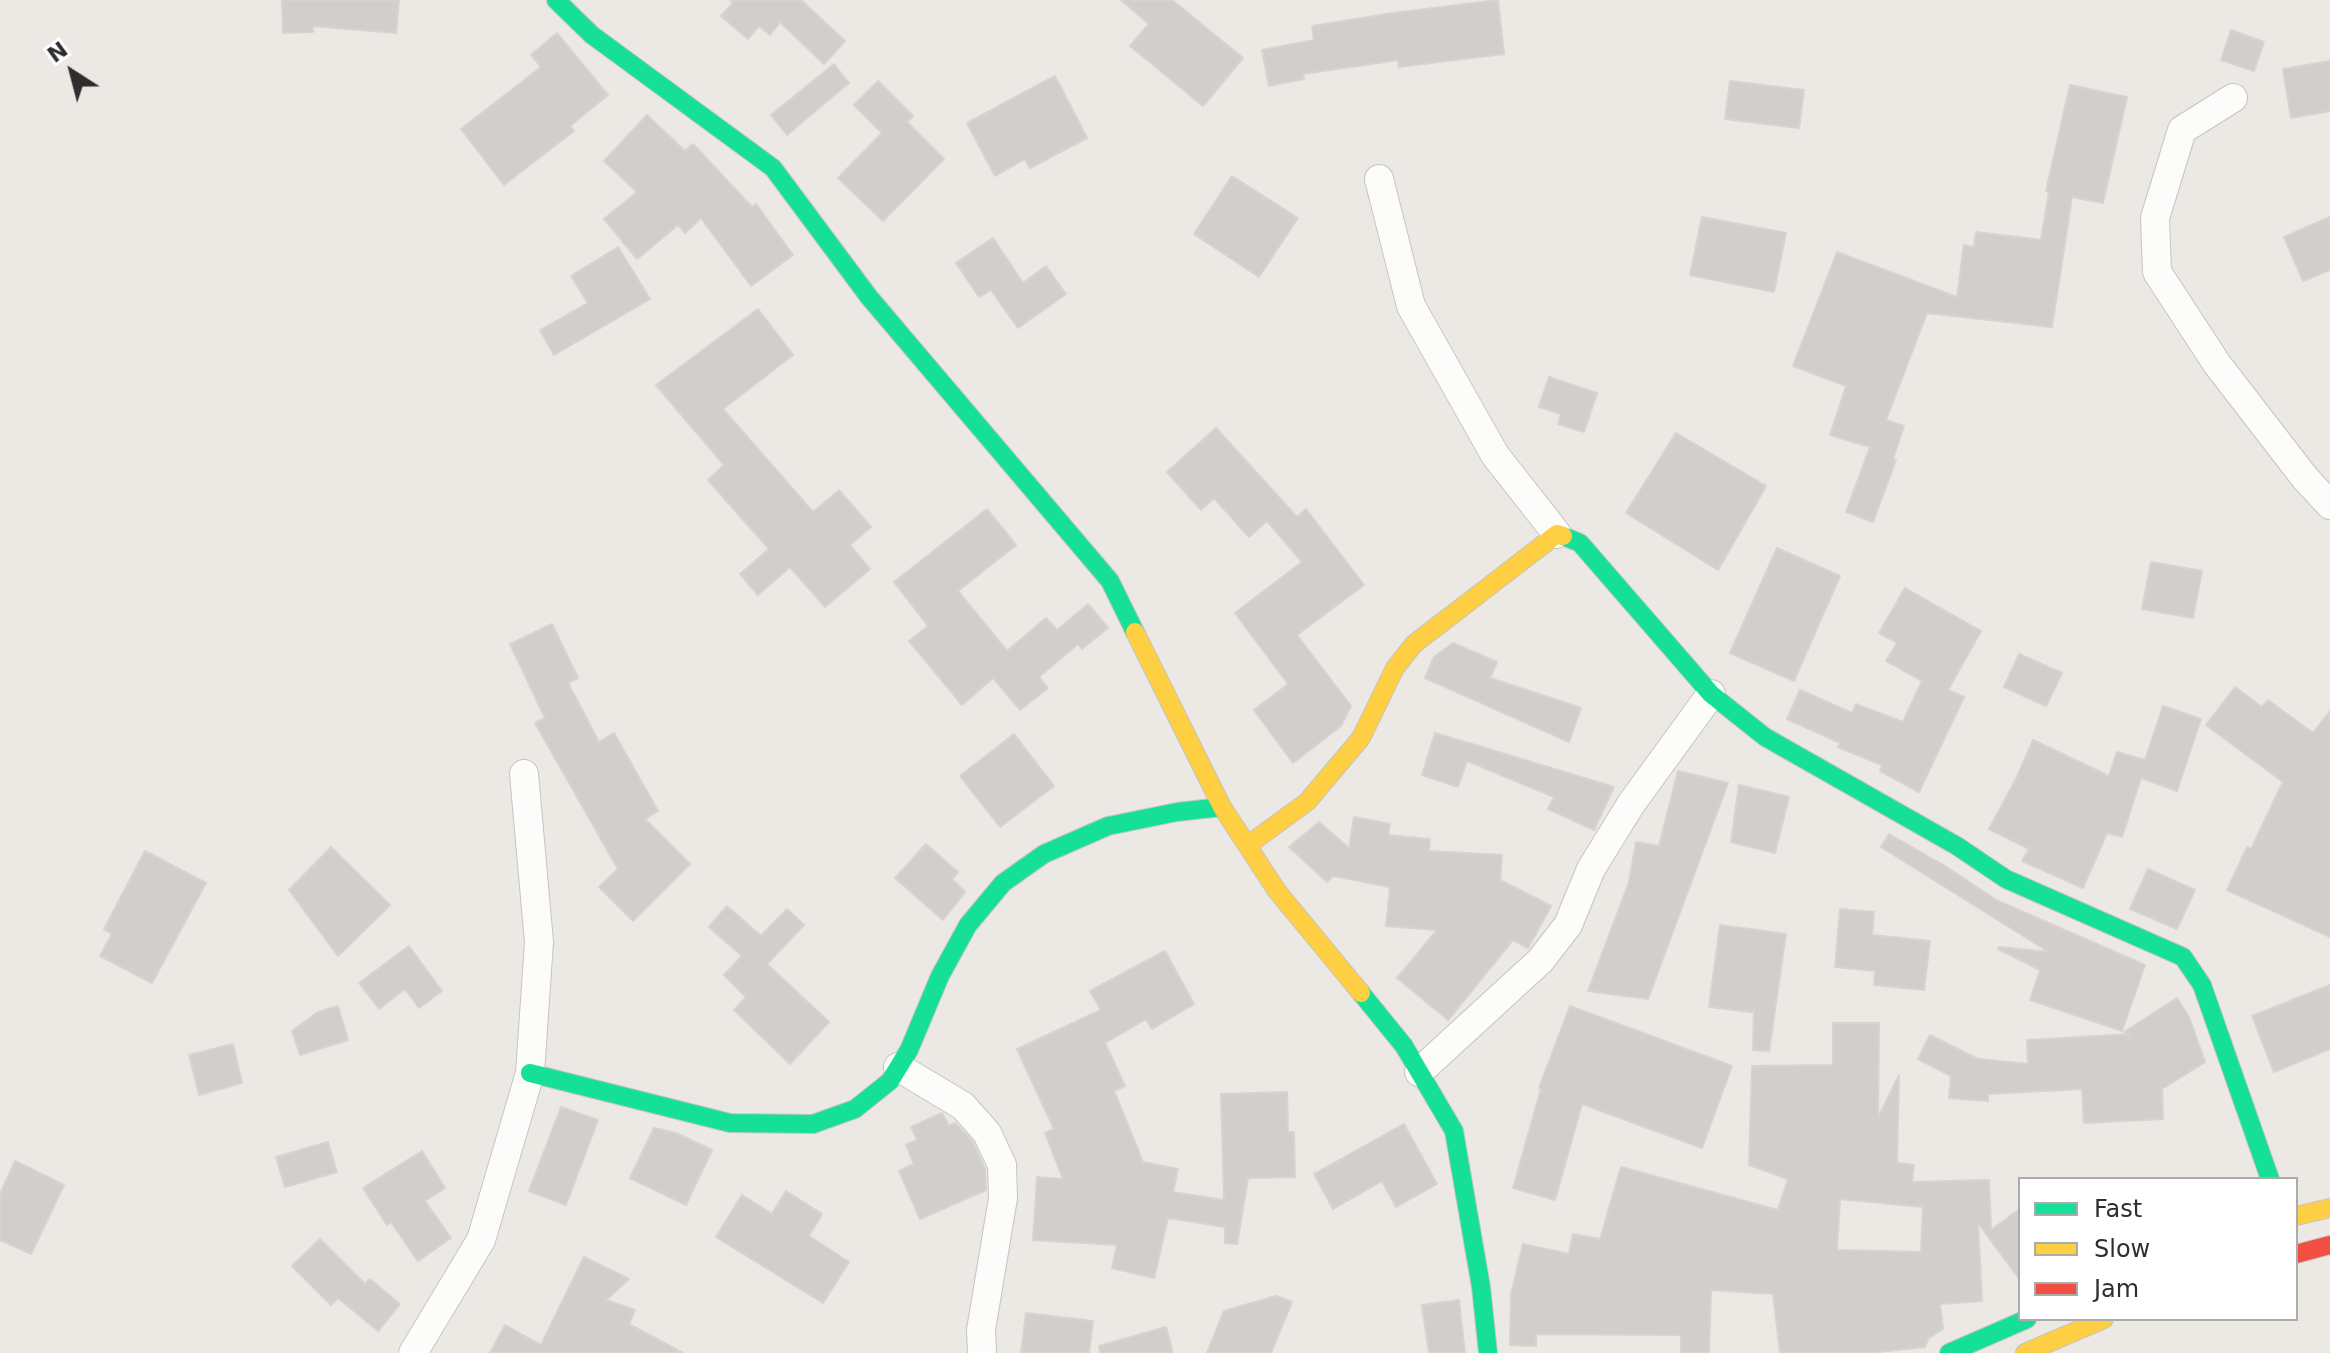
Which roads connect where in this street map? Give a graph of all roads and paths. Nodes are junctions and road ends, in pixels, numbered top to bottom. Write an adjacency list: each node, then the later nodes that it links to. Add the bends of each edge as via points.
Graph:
1 (556, 0): 8 (street, via 592,35 773,168 869,297 1110,581)
2 (2233, 98): 4 (street, via 2182,130 2155,218 2157,272 2217,364)
3 (1379, 179): 5 (street, via 1411,306 1495,455)
4 (2330, 505)
5 (1557, 534): 6 (street, via 1580,543); 9 (street, via 1414,644 1395,668 1361,738 1307,802)
6 (1711, 694): 11 (street, via 1615,830 1559,937 1540,961); 13 (street, via 1765,737 2006,879 2183,957 2202,985)
7 (524, 774): 12 (street, via 539,942)
8 (1222, 807): 9 (street); 10 (street, via 1108,826 1044,854 1003,883 968,925)
9 (1248, 845): 11 (street, via 1277,891 1404,1046)
10 (898, 1067): 12 (street, via 890,1081 855,1109 813,1124 730,1123); 21 (street, via 963,1106 987,1133 1002,1165 1003,1198 981,1330)
11 (1419, 1072): 22 (street, via 1454,1131)
12 (530, 1073): 20 (street, via 481,1240)
13 (2269, 1177)
14 (2330, 1208): 15 (street)
15 (2298, 1216)
16 (2330, 1245): 17 (street)
17 (2298, 1253)
18 (2022, 1321): 23 (street)
19 (2099, 1321): 24 (street)
20 (413, 1353)
21 (982, 1353)
22 (1488, 1353)
23 (1949, 1353)
24 (2025, 1353)

